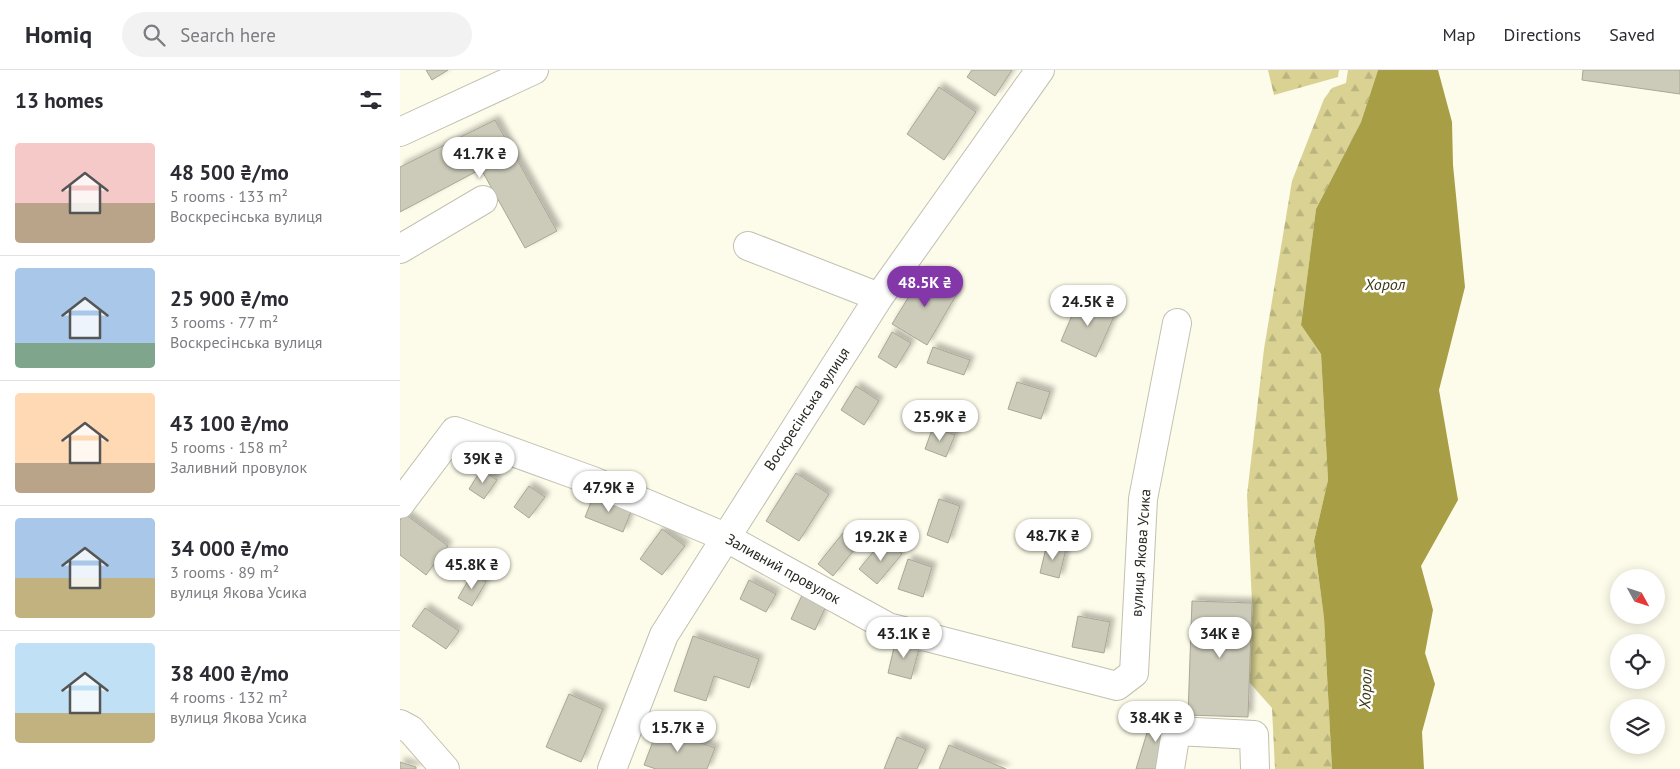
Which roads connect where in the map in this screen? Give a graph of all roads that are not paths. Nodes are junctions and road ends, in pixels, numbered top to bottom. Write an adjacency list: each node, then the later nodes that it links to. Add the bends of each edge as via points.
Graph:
1 (534, 70): 3 (street)
2 (1040, 70): 7 (street, Воскресінська вулиця)
3 (400, 132)
4 (483, 200): 6 (street)
5 (748, 246): 7 (street)
6 (400, 249)
7 (879, 296): 10 (street, Воскресінська вулиця)
8 (1177, 324): 11 (street, вулиця Якова Усика, via 1143,499 1134,673)
9 (400, 504): 10 (street, Заливний провулок, via 455,432 593,481)
10 (725, 537): 11 (street, Заливний провулок, via 888,628); 14 (street, Воскресінська вулиця, via 664,634)
11 (1117, 686)
12 (400, 724): 13 (street, via 411,730)
13 (445, 769)
14 (612, 769)
15 (1170, 769): 16 (street, via 1176,731 1254,735)
16 (1255, 769)

